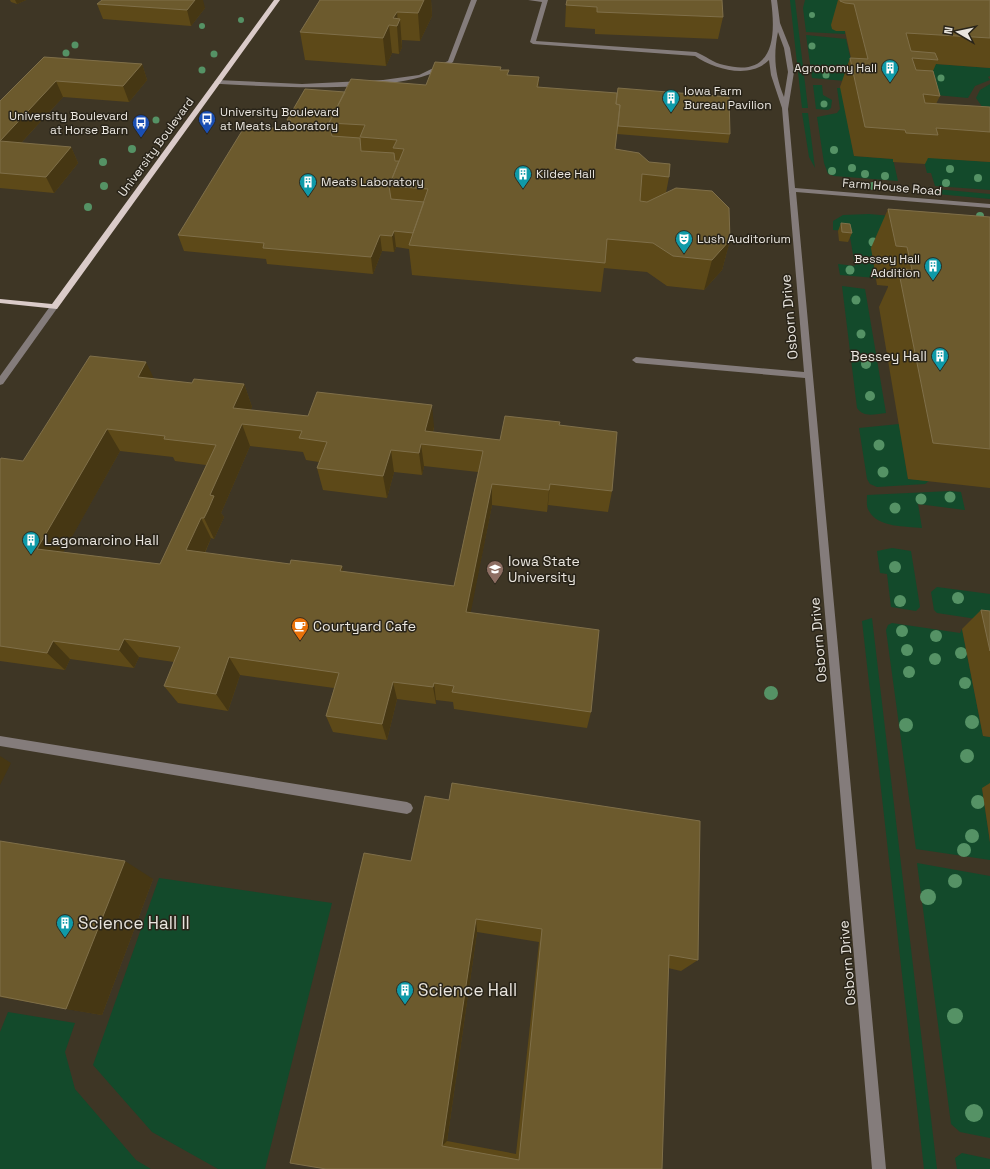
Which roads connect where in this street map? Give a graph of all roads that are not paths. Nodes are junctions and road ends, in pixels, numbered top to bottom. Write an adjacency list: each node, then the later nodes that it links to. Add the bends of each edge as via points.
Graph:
1 (277, 0): 8 (main road, University Boulevard)
2 (474, 0): 8 (street, via 450,62 420,76 383,82 302,86)
3 (532, 0): 4 (street)
4 (545, 0): 7 (street, via 532,42 696,54 704,61 717,66 747,68 760,66)
5 (774, 0): 6 (street, Osborn Drive)
6 (776, 23): 7 (street, Osborn Drive); 9 (street, Osborn Drive, via 787,48 790,68)
7 (770, 55): 9 (street, Osborn Drive, via 773,79)
8 (217, 82): 13 (main road, University Boulevard)
9 (785, 109): 10 (street, Osborn Drive)
10 (792, 190): 11 (street, Farm House Road); 15 (street, Osborn Drive)
11 (990, 206)
12 (0, 301): 13 (main road)
13 (54, 306): 16 (street)
14 (636, 360): 15 (street)
15 (808, 375): 19 (street, Osborn Drive)
16 (0, 382)
17 (0, 741): 18 (street)
18 (407, 808)
19 (879, 1169)

